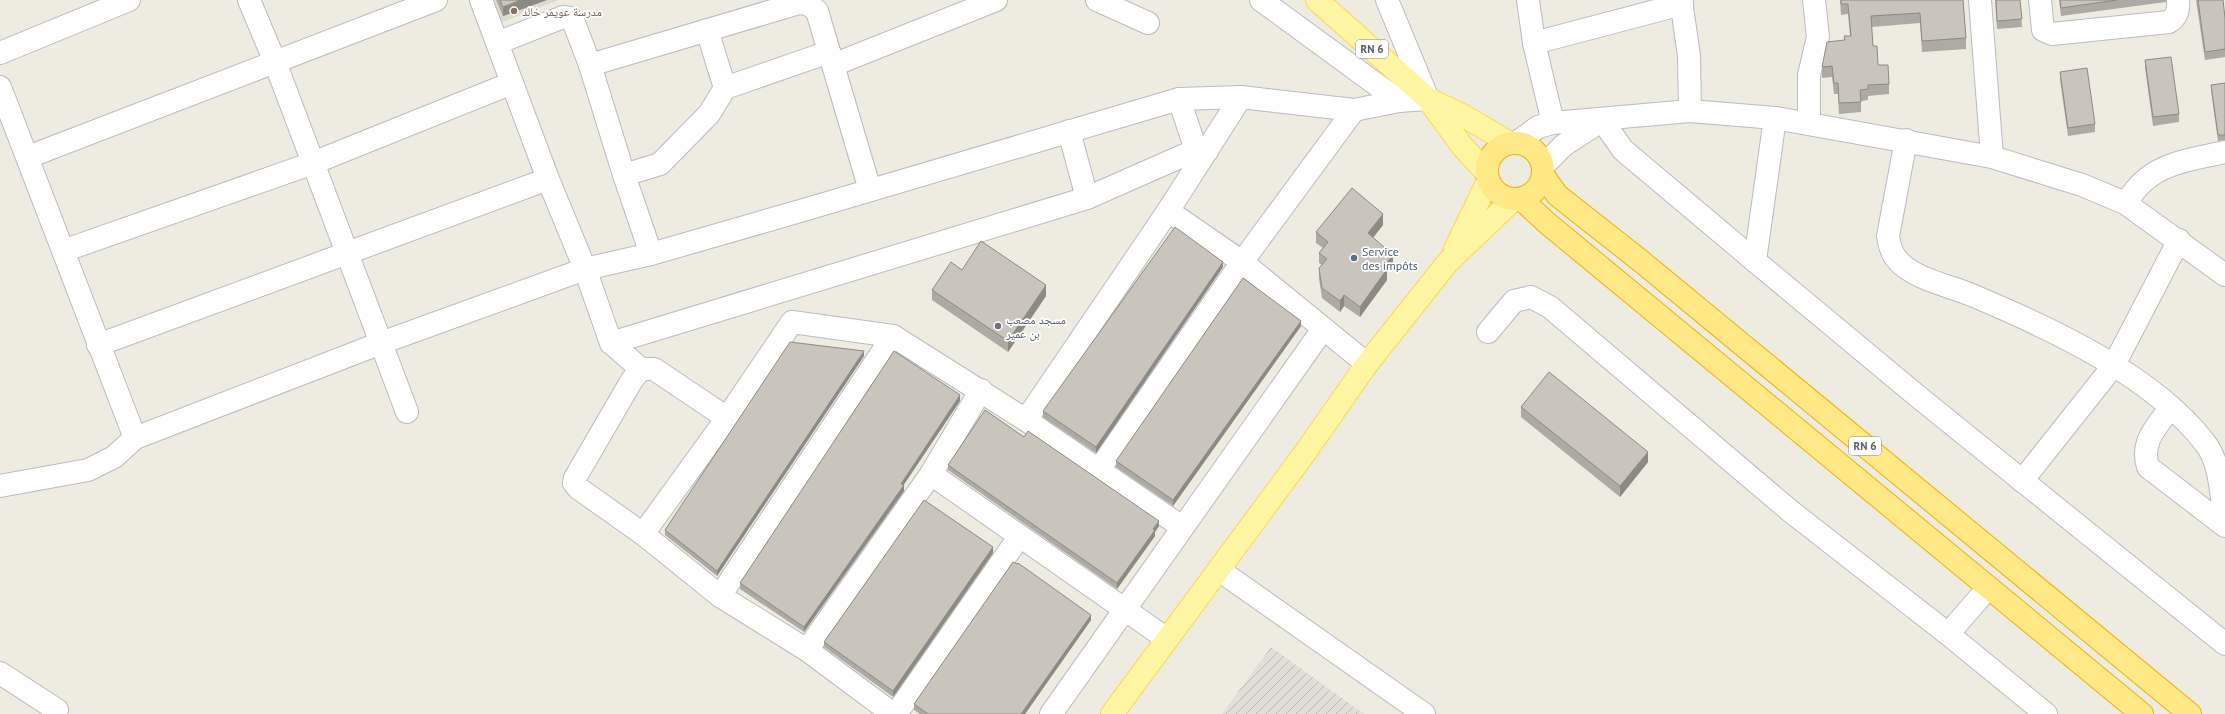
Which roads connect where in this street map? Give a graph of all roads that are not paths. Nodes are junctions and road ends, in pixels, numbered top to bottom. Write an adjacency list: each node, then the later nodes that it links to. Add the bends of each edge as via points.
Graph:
1 (249, 0): 23 (street)
2 (436, 0): 23 (street)
3 (481, 0): 19 (street)
4 (996, 0): 22 (street)
5 (1099, 0): 17 (street)
6 (1261, 0): 31 (street)
7 (1317, 0): 29 (main road, RN 6)
8 (1387, 0): 29 (street)
9 (1528, 0): 20 (street)
10 (1814, 0): 37 (street, via 1818,37 1809,75)
11 (1980, 0): 44 (street)
12 (2040, 0): 13 (street, via 2043,30 2052,34 2169,22 2175,18)
13 (2178, 0)
14 (119, 2): 21 (street)
15 (809, 2): 18 (street); 22 (street, via 817,11)
16 (1682, 2): 20 (street); 33 (street, via 1689,56)
17 (1148, 23)
18 (707, 30): 24 (street); 27 (street)
19 (497, 43): 24 (street, via 563,17 570,18); 25 (street)
20 (1534, 43): 36 (street)
21 (0, 53)
22 (831, 58): 27 (street); 50 (street)
23 (275, 62): 43 (street); 45 (street)
24 (590, 65): 47 (street)
25 (512, 83): 45 (street); 49 (street)
26 (0, 87): 43 (street)
27 (725, 88): 47 (street, via 709,114 660,164)
28 (1241, 97): 30 (street); 32 (street); 41 (street)
29 (1428, 99): 31 (street); 40 (main road, RN 6); 48 (main road, RN 6)
30 (1179, 100): 38 (street); 41 (street)
31 (1399, 101): 32 (street)
32 (1354, 110): 60 (street)
33 (1690, 111): 34 (street); 35 (street)
34 (1775, 118): 37 (street); 59 (street)
35 (1602, 120): 36 (street); 46 (street, via 1564,145); 59 (street, via 1624,150)
36 (1552, 123): 40 (street, via 1538,126)
37 (1809, 123): 39 (street)
38 (1069, 131): 50 (street); 51 (street)
39 (1906, 140): 44 (street); 71 (street, via 1888,236 1890,250 1897,260 1928,280 1973,295 2044,328)
40 (1513, 143): 46 (highway, via 1533,150); 48 (highway, via 1495,150 1487,164)
41 (1201, 150): 51 (street); 54 (street)
42 (2225, 152): 53 (street, via 2183,161 2158,172 2144,181)
43 (28, 157): 56 (street)
44 (1992, 157): 53 (street, via 2082,185)
45 (313, 163): 56 (street); 57 (street)
46 (1543, 170): 52 (highway, via 1536,190); 105 (highway, RN 6, via 1557,195 1642,262)
47 (624, 175): 58 (street)
48 (1487, 177): 52 (highway, via 1498,195); 61 (main road)
49 (548, 179): 57 (street); 62 (street)
50 (870, 190): 58 (street)
51 (1087, 198): 68 (street)
52 (1517, 200): 61 (main road); 89 (highway, RN 6)
53 (2125, 203): 55 (street)
54 (1168, 211): 60 (street); 77 (street)
55 (2179, 240): 63 (street); 71 (street)
56 (63, 251): 69 (street)
57 (347, 253): 67 (street); 69 (street)
58 (651, 254): 62 (street)
59 (1755, 261): 81 (street)
60 (1242, 262): 64 (street); 79 (street)
61 (1448, 262): 70 (main road)
62 (585, 269): 67 (street); 68 (street)
63 (2225, 275)
64 (1323, 329): 70 (street); 85 (street)
65 (1488, 332): 92 (street, via 1514,301 1531,297 1550,307 1790,510)
66 (893, 336): 73 (street); 76 (street, via 792,322); 90 (street)
67 (381, 342): 75 (street); 78 (street)
68 (611, 343): 72 (street)
69 (98, 345): 78 (street)
70 (1366, 364): 88 (main road)
71 (2114, 365): 74 (street); 81 (street)
72 (641, 369): 76 (street, via 654,369); 86 (street, via 632,380 574,483)
73 (981, 390): 77 (street); 80 (street)
74 (2171, 407): 83 (street, via 2205,443 2213,457); 84 (street, via 2145,446 2148,467)
75 (407, 412)
76 (727, 418): 86 (street)
77 (1026, 420): 79 (street)
78 (135, 438): 82 (street, via 114,457 88,470)
79 (1098, 471): 85 (street)
80 (931, 474): 87 (street); 95 (street)
81 (2022, 481): 94 (street)
82 (0, 486)
83 (2225, 521)
84 (2225, 526)
85 (1182, 527): 91 (street)
86 (643, 534): 90 (street)
87 (1019, 537): 91 (street); 99 (street)
88 (1220, 570): 93 (main road); 102 (street)
89 (1988, 588): 92 (street); 104 (highway, RN 6)
90 (720, 596): 95 (street)
91 (1124, 610): 93 (street); 100 (street)
92 (1948, 634): 103 (street)
93 (1167, 639): 101 (main road)
94 (2225, 644)
95 (807, 650): 98 (street)
96 (0, 673): 97 (street)
97 (57, 710)
98 (893, 714)
99 (896, 714)
100 (1051, 714)
101 (1112, 714)
102 (1424, 714)
103 (2046, 714)
104 (2142, 714)
105 (2190, 714)

